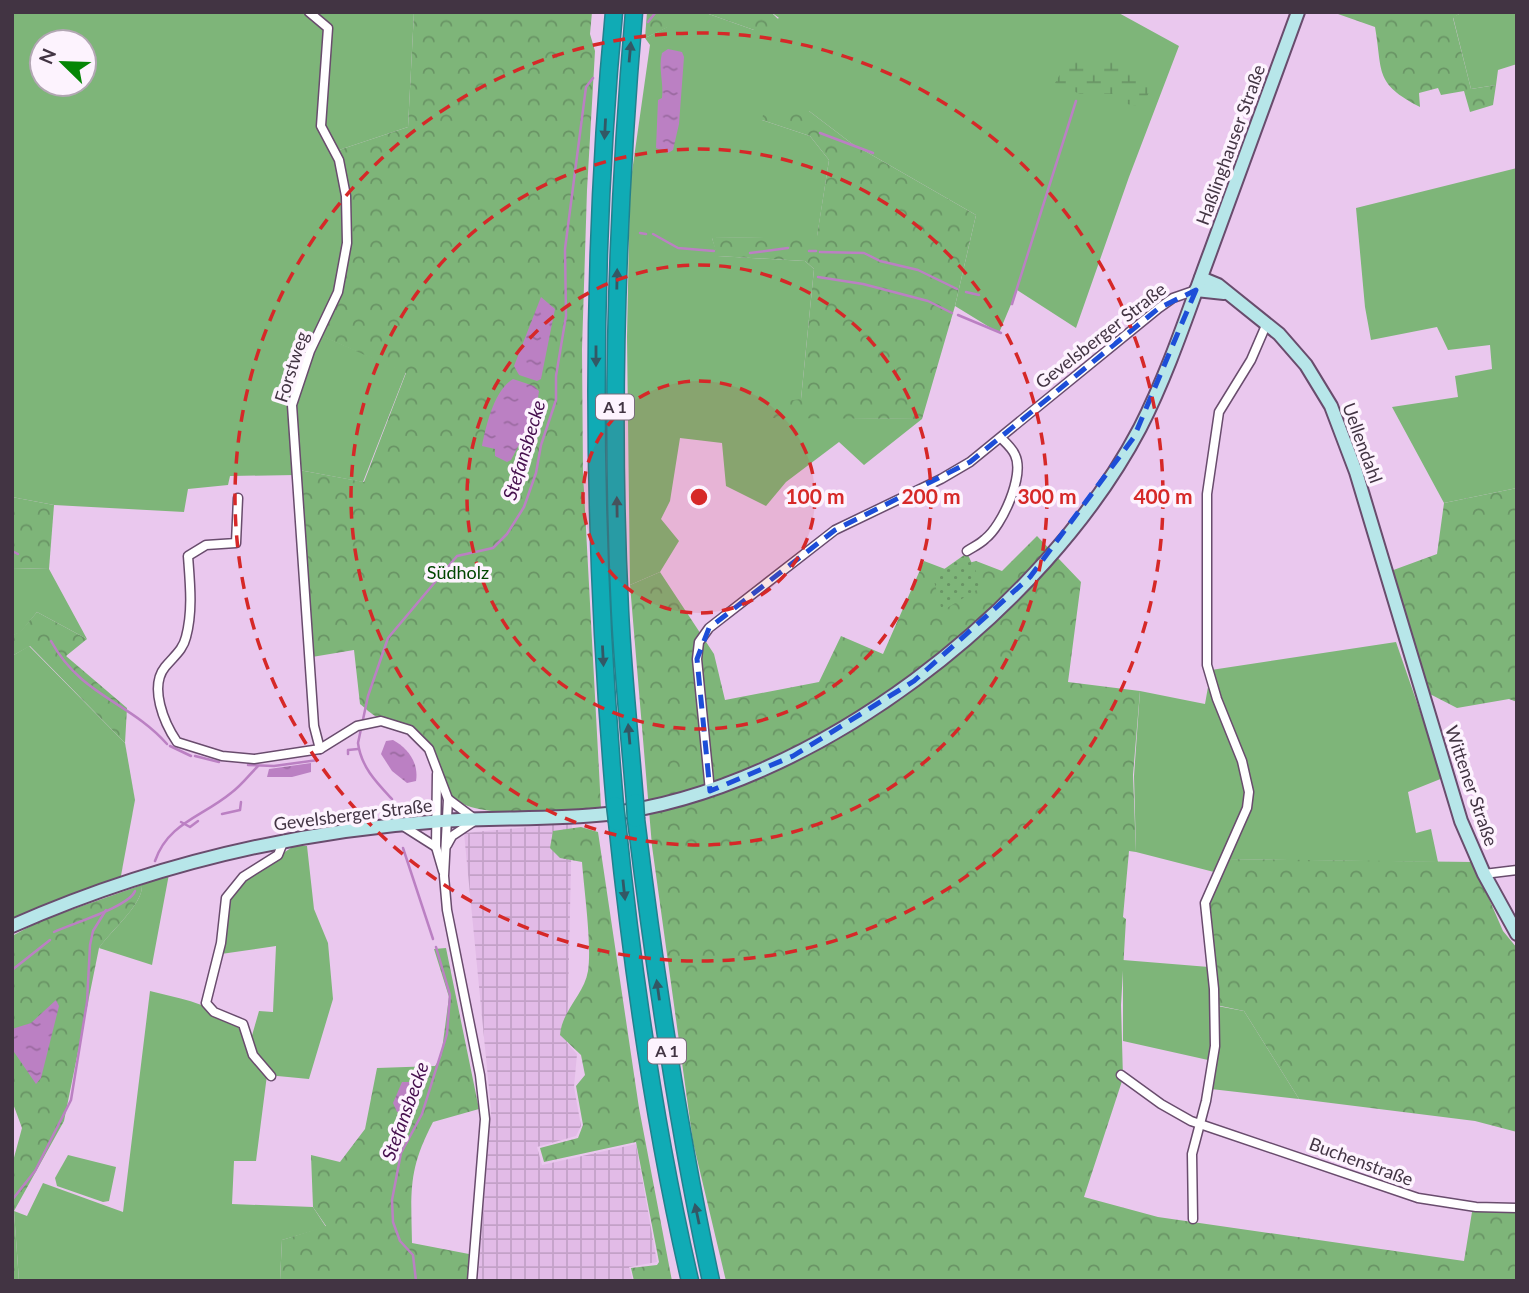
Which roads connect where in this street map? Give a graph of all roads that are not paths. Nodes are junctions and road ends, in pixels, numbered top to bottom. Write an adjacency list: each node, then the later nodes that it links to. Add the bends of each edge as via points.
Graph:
1 (309, 12): 11 (street, Forstweg, via 328,28 321,126 339,160 347,233 338,292 310,351 292,405 315,734)
2 (614, 12): 32 (highway, A 1, one-way to 32, bridge, via 597,271 599,588 629,940)
3 (634, 12): 33 (highway, A 1, one-way to 3, bridge, via 663,1028 636,819 620,612 615,423 623,152)
4 (1298, 12): 5 (main road, Haßlinghauser Straße)
5 (1199, 284): 6 (main road, Uellendahl, via 1224,293); 7 (street, Gevelsberger Straße, via 1159,308); 13 (main road, Gevelsberger Straße, via 1135,437 1083,514 1030,578 914,681 793,756)
6 (1267, 323): 10 (main road, Uellendahl, via 1306,365 1331,406 1356,472); 28 (street, via 1219,412 1207,494 1208,665 1249,792 1247,807 1205,903 1215,1046)
7 (1001, 438): 9 (street, via 1016,455 1014,487 994,529); 13 (street, Gevelsberger Straße, via 941,479 835,530 709,628 699,642 698,659)
8 (238, 498): 11 (street, via 236,543 206,545 188,556 191,609 187,634 181,651 160,674 158,695 172,735 185,746 254,759)
9 (967, 551)
10 (1407, 643): 22 (main road, Wittener Straße, via 1461,821)
11 (320, 749): 12 (street, via 356,726 389,722 410,730 429,749)
12 (437, 771): 14 (street); 16 (street, via 434,799)
13 (710, 791): 15 (main road, Gevelsberger Straße, via 607,814)
14 (448, 799): 15 (street); 16 (street)
15 (475, 820): 16 (main road, Gevelsberger Straße); 19 (street, via 452,836)
16 (442, 821): 17 (main road, Gevelsberger Straße); 19 (street); 20 (street)
17 (400, 825): 18 (main road, Gevelsberger Straße); 20 (street)
18 (284, 840): 24 (main road, Gevelsberger Straße, via 204,858); 27 (street, via 278,855 243,877 226,898 221,943 206,1003 214,1012 243,1024 253,1055)
19 (447, 846): 23 (street)
20 (436, 847): 23 (street)
21 (1517, 870): 22 (street)
22 (1484, 874): 25 (main road, Wittener Straße)
23 (444, 876): 31 (street, via 485,1119)
24 (12, 926)
25 (1517, 934)
26 (1121, 1075): 28 (street, Buchenstraße)
27 (271, 1076)
28 (1199, 1124): 29 (street, Buchenstraße, via 1418,1198 1476,1208); 30 (street, via 1191,1158)
29 (1517, 1208)
30 (1193, 1219)
31 (472, 1281)
32 (690, 1281)
33 (711, 1281)

